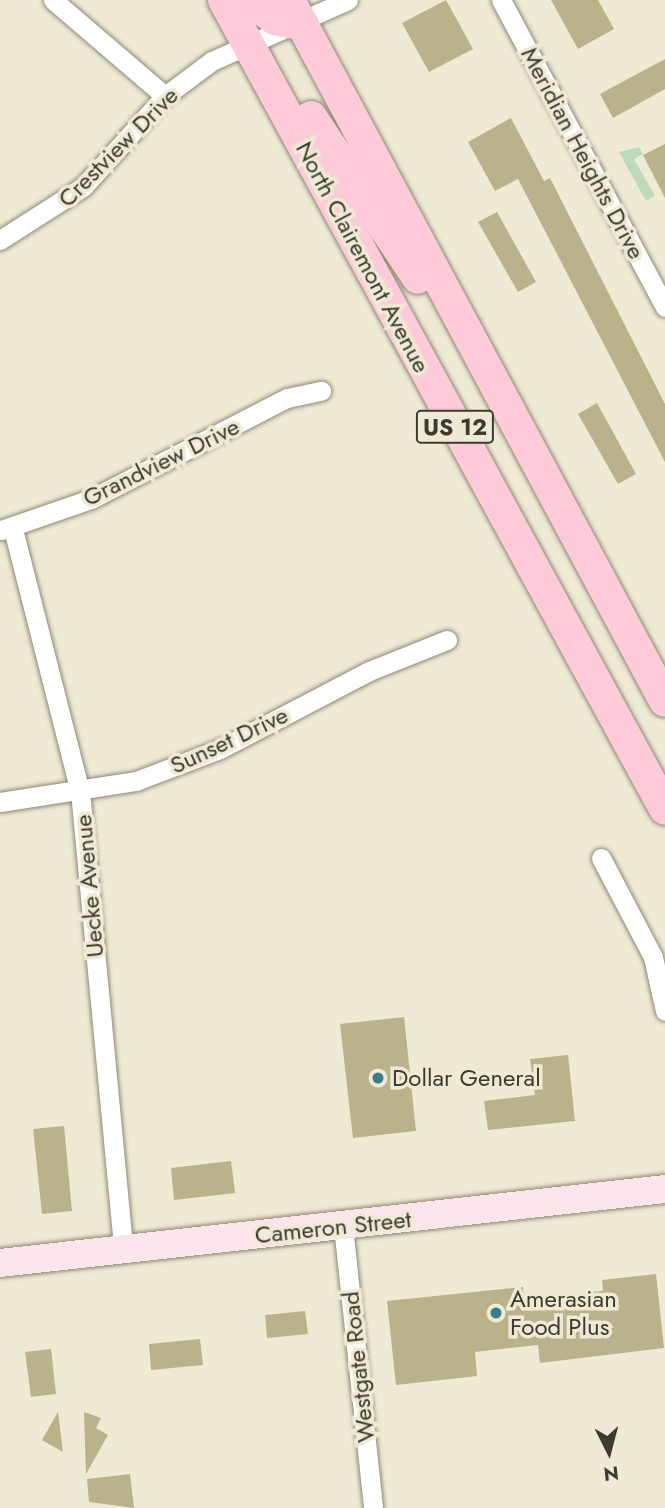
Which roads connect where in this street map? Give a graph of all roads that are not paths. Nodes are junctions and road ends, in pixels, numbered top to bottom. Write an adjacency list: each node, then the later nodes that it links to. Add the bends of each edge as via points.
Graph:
1 (53, 0): 8 (street)
2 (224, 0): 7 (main road, North Clairemont Avenue / US 12)
3 (249, 0): 6 (main road, via 275,19)
4 (348, 0): 6 (street, Crestview Drive)
5 (501, 0): 10 (street, Meridian Heights Drive)
6 (296, 12): 7 (street, Crestview Drive); 11 (main road, US 12)
7 (248, 44): 8 (street, Crestview Drive, via 212,61); 11 (main road, via 280,64 368,209); 18 (main road, North Clairemont Avenue / US 12)
8 (165, 96): 9 (street, Crestview Drive, via 83,187)
9 (0, 240)
10 (665, 307)
11 (470, 345): 15 (main road, US 12)
12 (321, 391): 13 (street, Grandview Drive, via 287,398 103,493)
13 (6, 529): 16 (street, Uecke Avenue)
14 (447, 640): 16 (street, Sunset Drive, via 369,671 220,749 136,781)
15 (665, 701)
16 (80, 791): 17 (street, Sunset Drive); 23 (street, Uecke Avenue)
17 (0, 803)
18 (665, 808)
19 (601, 858): 20 (street, via 653,957)
20 (665, 1011)
21 (665, 1189): 22 (main road, Cameron Street)
22 (343, 1226): 23 (main road, Cameron Street); 25 (street, Westgate Road)
23 (123, 1250): 24 (main road, Cameron Street)
24 (0, 1263)
25 (373, 1508)

